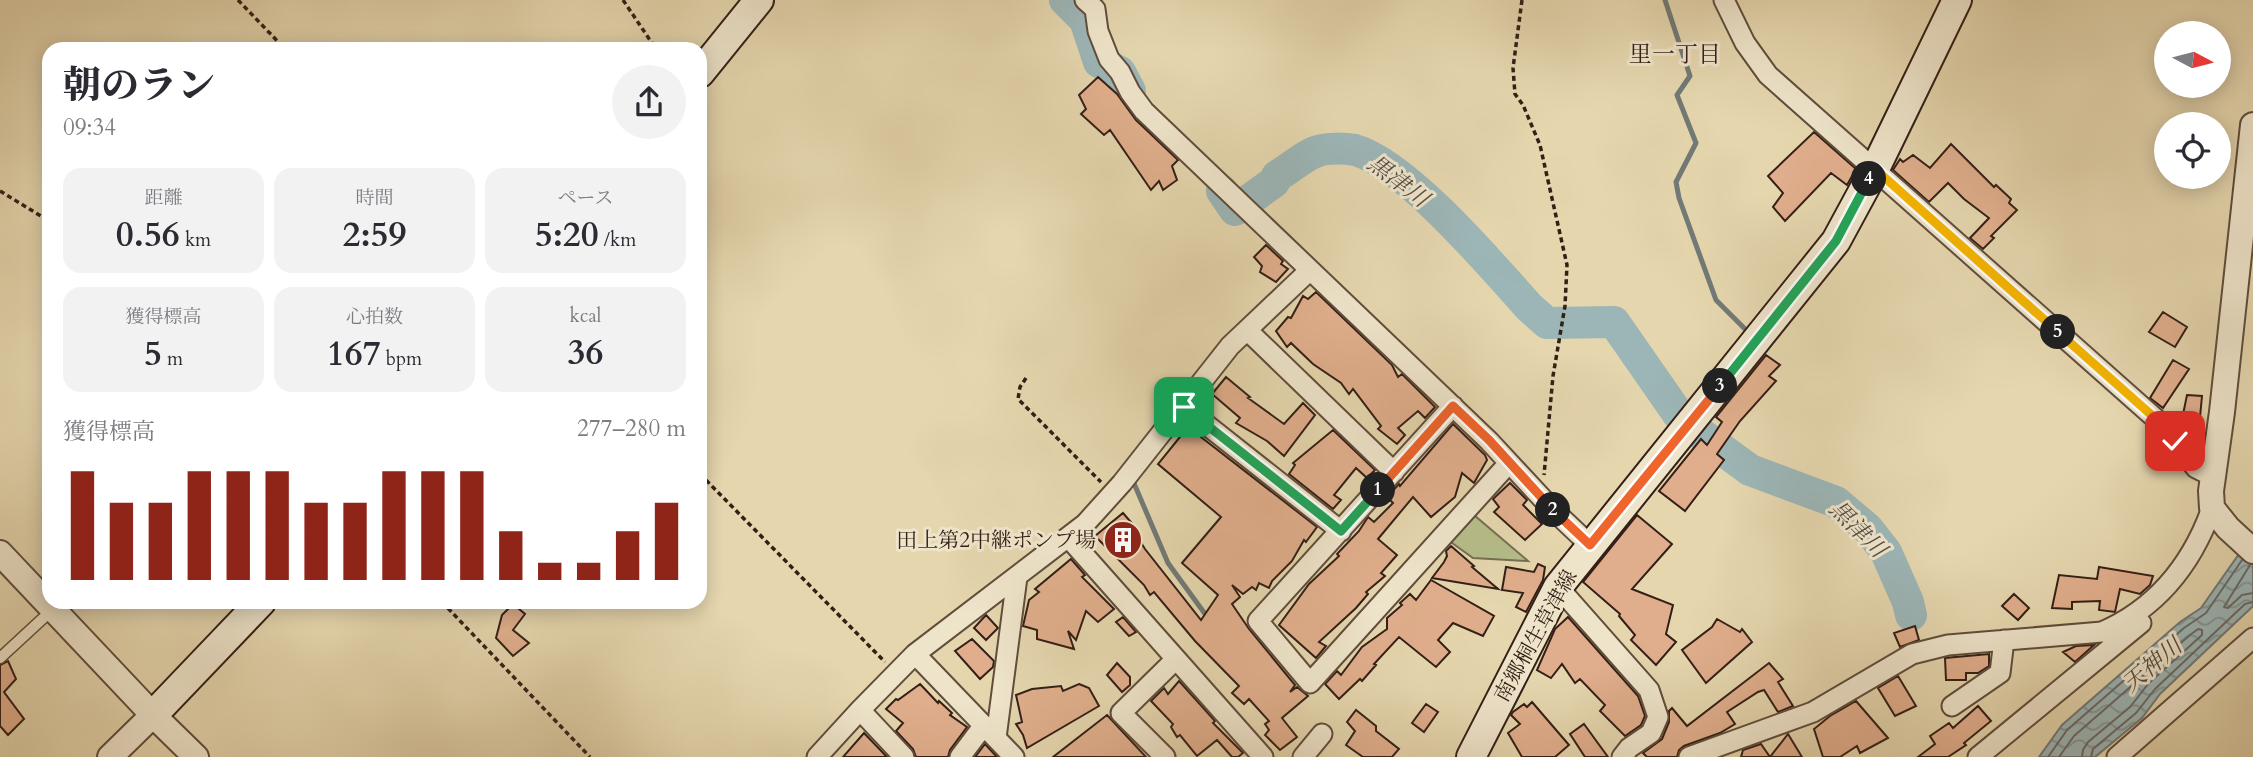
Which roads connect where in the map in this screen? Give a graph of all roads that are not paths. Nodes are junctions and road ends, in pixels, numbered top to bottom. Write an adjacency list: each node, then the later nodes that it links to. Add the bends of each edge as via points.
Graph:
1 (759, 0): 5 (main road)
2 (1085, 0): 8 (street, via 1095,9 1110,60 1144,111)
3 (1724, 0): 7 (street, via 1745,43 1768,75)
4 (1958, 0): 7 (main road, 南郷桐生草津線)
5 (707, 64)
6 (2253, 125): 14 (street)
7 (1875, 169): 14 (street, via 2156,419 2196,468); 18 (main road, 南郷桐生草津線, via 1836,241)
8 (1310, 270): 9 (street); 10 (street)
9 (1247, 330): 11 (street); 13 (street)
10 (1453, 406): 12 (street); 13 (street)
11 (1184, 407): 16 (street); 17 (street, via 1112,494)
12 (1509, 463): 16 (street, via 1310,683 1258,621); 18 (street)
13 (1394, 472): 16 (street)
14 (2212, 475): 15 (street)
15 (2212, 508): 19 (street); 21 (street)
16 (1341, 531)
17 (1068, 537): 22 (street); 31 (street)
18 (1590, 545): 23 (main road, 南郷桐生草津線)
19 (2253, 551)
20 (0, 553): 24 (street)
21 (2183, 568): 28 (street, via 2139,612 2102,632); 49 (street, via 2186,573 2175,594)
22 (1017, 577): 29 (street); 35 (street)
23 (1558, 587): 46 (main road, 南郷桐生草津線); 47 (street, via 1649,690 1658,717 1651,733)
24 (42, 599)
25 (254, 609): 34 (main road)
26 (52, 610): 30 (lane); 34 (street)
27 (2253, 638): 50 (street)
28 (2004, 640): 32 (street, via 2000,673); 48 (street, via 1912,654 1813,712)
29 (915, 654): 33 (street); 35 (street)
30 (0, 658)
31 (1176, 659): 37 (street); 44 (street, via 1121,713)
32 (1952, 706)
33 (860, 710): 40 (street); 41 (street)
34 (153, 715): 38 (street); 39 (street)
35 (990, 732): 42 (street); 43 (street)
36 (1322, 734): 45 (street)
37 (1259, 756)
38 (110, 757)
39 (196, 757)
40 (817, 757)
41 (904, 757)
42 (960, 757)
43 (1014, 757)
44 (1165, 757)
45 (1303, 757)
46 (1471, 757)
47 (1622, 757)
48 (1689, 757)
49 (1978, 757)
50 (2116, 757)

